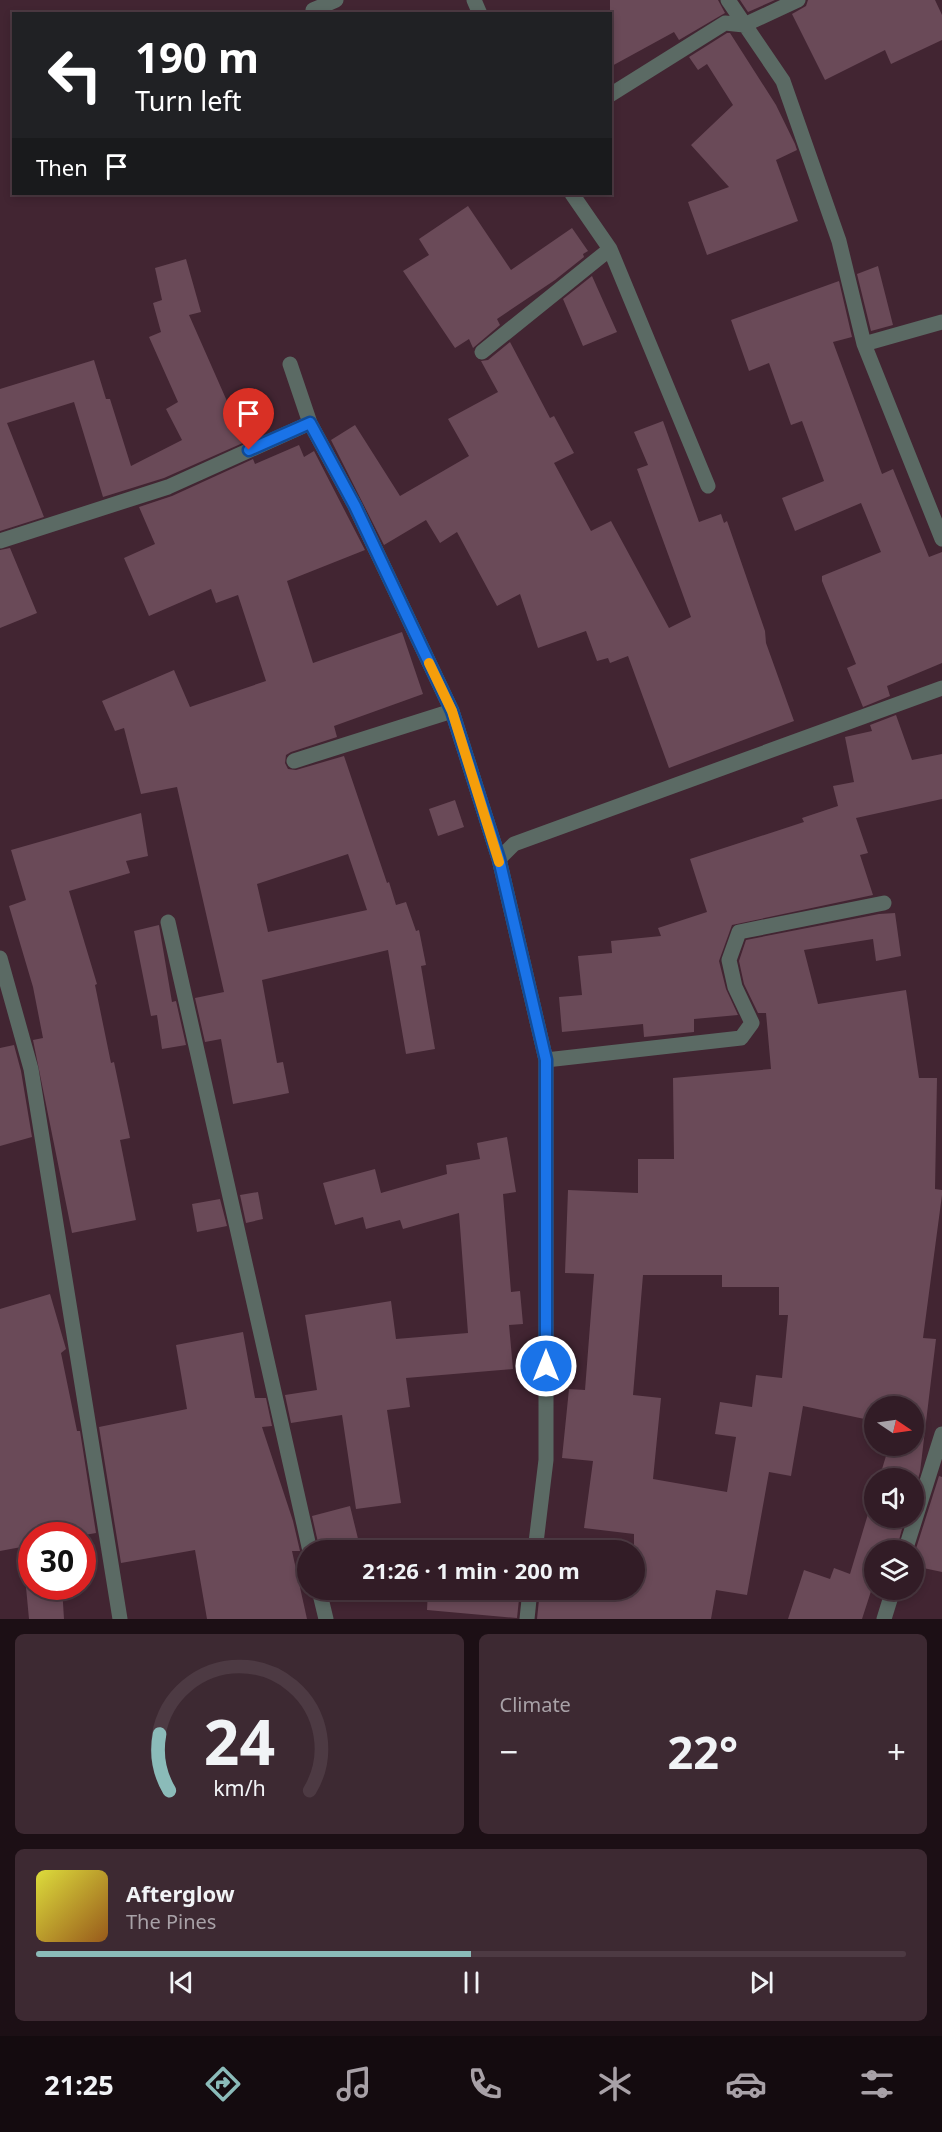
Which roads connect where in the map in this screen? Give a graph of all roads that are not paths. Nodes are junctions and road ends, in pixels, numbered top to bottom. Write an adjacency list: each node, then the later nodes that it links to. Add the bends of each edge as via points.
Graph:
1 (336, 0): 4 (street)
2 (728, 0): 5 (street)
3 (798, 0): 5 (street)
4 (314, 10)
5 (744, 25): 6 (street, via 725,23); 10 (street, via 783,81 839,241)
6 (612, 94)
7 (573, 195): 8 (street)
8 (610, 249): 11 (street); 14 (street)
9 (942, 322): 10 (street)
10 (864, 344): 15 (street)
11 (482, 352)
12 (290, 364): 13 (street)
13 (310, 423): 16 (street, via 168,487); 18 (street, via 355,506)
14 (708, 486)
15 (942, 539)
16 (0, 541)
17 (942, 688): 20 (street, via 514,844)
18 (452, 711): 19 (street); 20 (street)
19 (294, 761)
20 (499, 859): 24 (street)
21 (884, 903): 24 (street, via 739,932 729,960 735,987 753,1023 741,1038)
22 (168, 922): 26 (street)
23 (0, 958): 32 (street, via 31,1069)
24 (546, 1060): 27 (street, via 546,1460)
25 (942, 1434): 28 (street)
26 (308, 1540)
27 (536, 1540)
28 (908, 1540)
29 (321, 1600): 33 (street)
30 (529, 1600): 34 (street)
31 (890, 1600): 35 (street)
32 (120, 1619)
33 (326, 1619)
34 (527, 1619)
35 (884, 1619)

